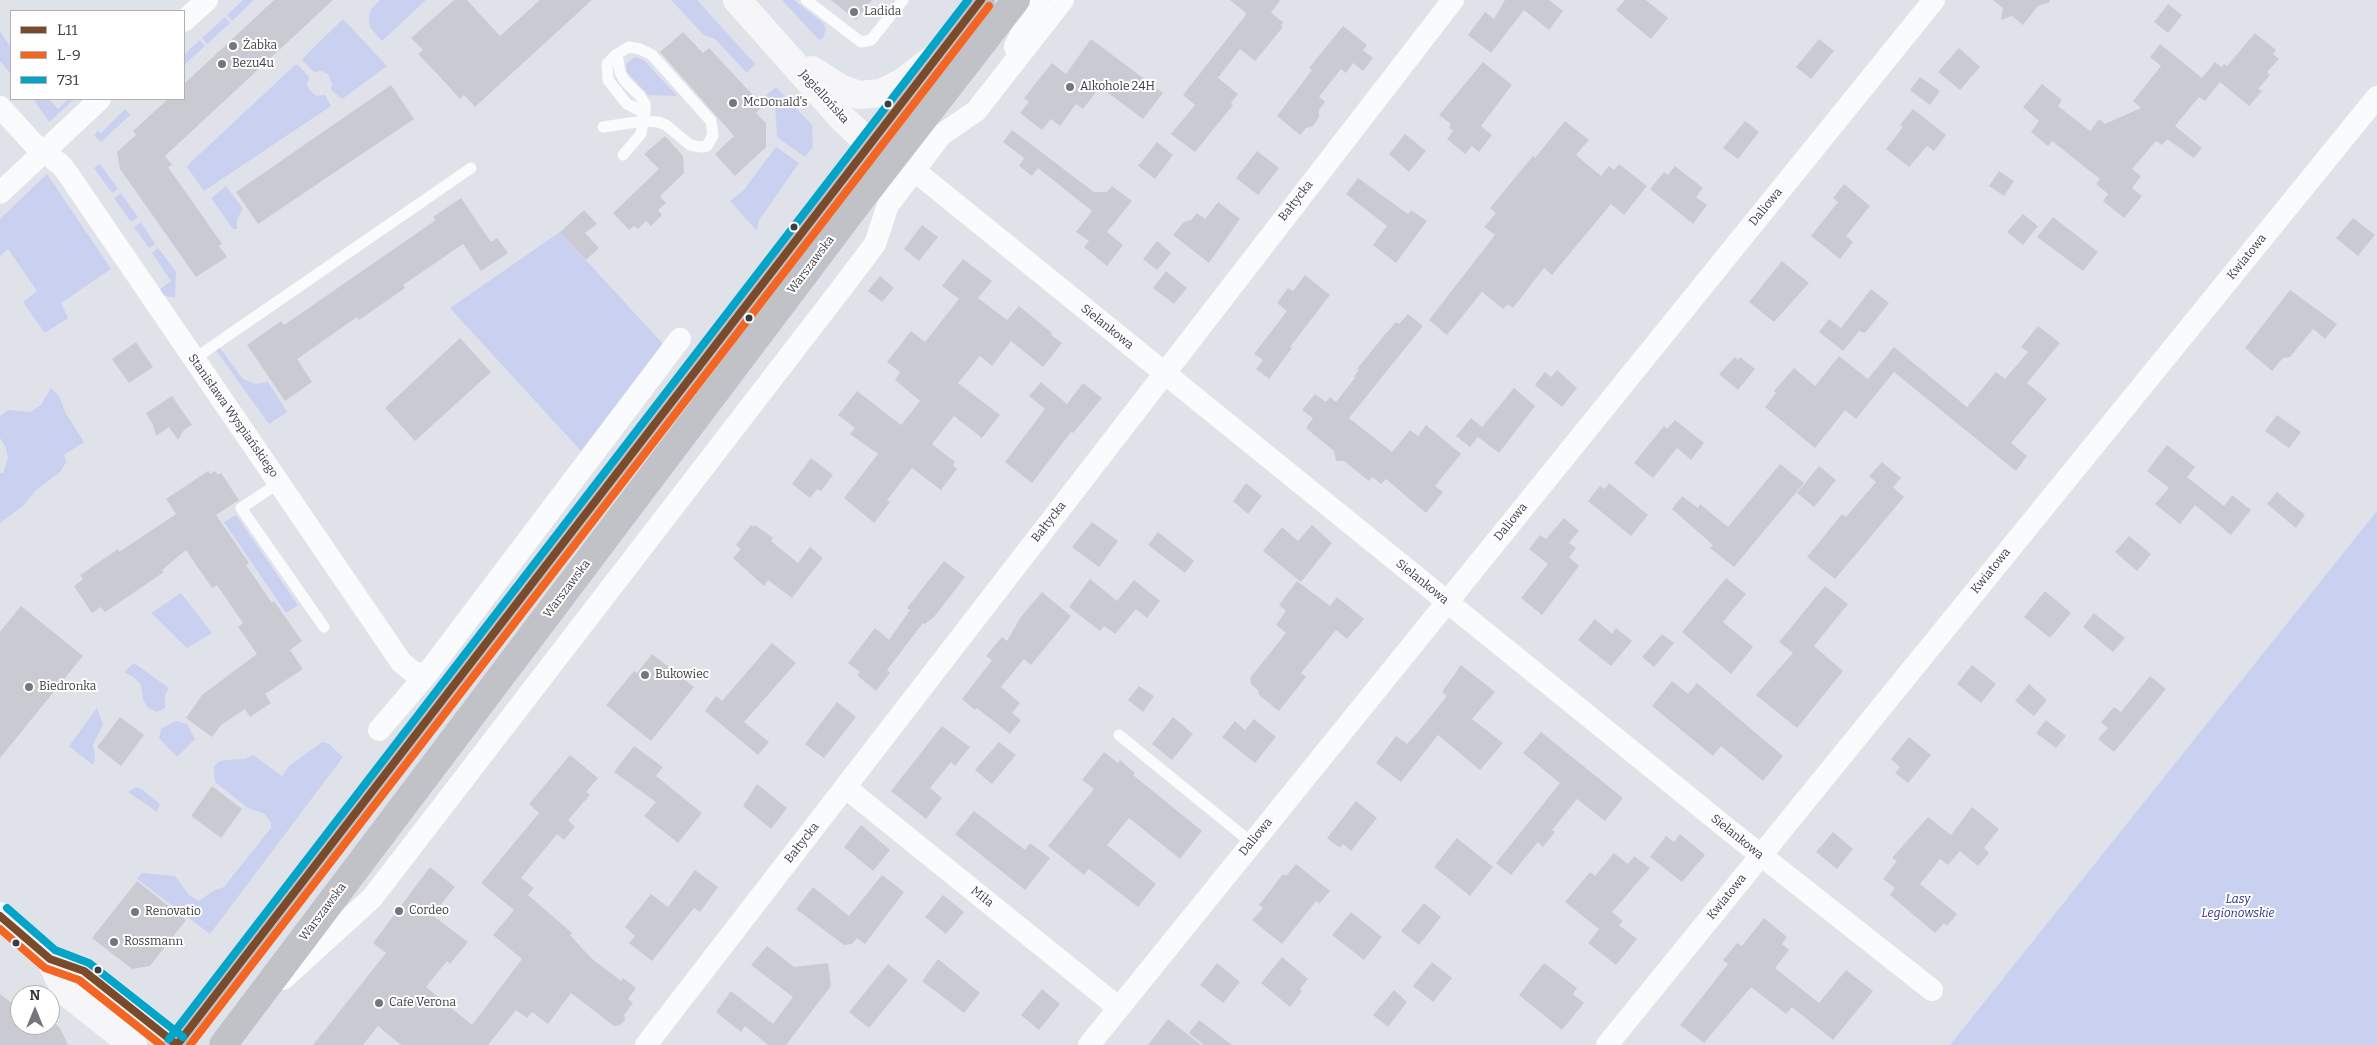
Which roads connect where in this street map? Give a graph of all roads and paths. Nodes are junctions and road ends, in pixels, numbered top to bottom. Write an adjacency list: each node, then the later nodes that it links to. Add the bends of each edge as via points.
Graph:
1 (206, 0): 11 (street)
2 (806, 0): 3 (lane, via 857,41 865,42 871,40)
3 (903, 0)
4 (981, 0): 13 (main road)
5 (1016, 0): 20 (main road, Warszawska)
6 (1037, 0): 14 (street)
7 (1063, 0): 14 (street)
8 (1452, 0): 29 (street, Bałtycka)
9 (1934, 0): 31 (street, Daliowa)
10 (747, 3): 12 (street, Jagiellońska)
11 (185, 20)
12 (780, 47): 13 (street, Jagiellońska, via 822,78 859,94 881,93 903,82); 21 (street, Jagiellońska, via 842,118)
13 (938, 55): 21 (main road)
14 (996, 87): 25 (street, via 976,111 941,135)
15 (2377, 97): 38 (street, Kwiatowa)
16 (99, 100): 22 (street)
17 (0, 107): 22 (street, Stanisława Wyspiańskiego)
18 (644, 117): 18 (lane, via 666,125 690,145 707,146 712,135 711,121 652,55 628,47 617,54 624,80 645,104); 19 (lane); 23 (lane, via 641,134)
19 (603, 127)
20 (913, 133): 21 (street, via 899,140); 42 (main road, Warszawska)
21 (871, 141): 45 (main road)
22 (44, 152): 26 (street); 28 (street, Stanisława Wyspiańskiego, via 68,174)
23 (623, 155)
24 (471, 168): 28 (lane)
25 (914, 171): 29 (street, Sielankowa); 42 (street, via 888,205 875,244 842,289 372,898)
26 (0, 193)
27 (680, 338): 33 (street)
28 (194, 359): 30 (street, Stanisława Wyspiańskiego)
29 (1164, 372): 31 (street, Sielankowa); 36 (street, Bałtycka)
30 (279, 483): 32 (lane, via 241,508); 33 (street, Stanisława Wyspiańskiego, via 401,662 413,672)
31 (1446, 601): 37 (street, Daliowa); 38 (street, Sielankowa)
32 (324, 627)
33 (426, 675): 34 (street)
34 (379, 730)
35 (1120, 735): 37 (lane)
36 (846, 787): 43 (street, Miła); 47 (street, Bałtycka)
37 (1252, 843): 43 (street, Daliowa)
38 (1760, 855): 41 (street, Sielankowa); 49 (street, Kwiatowa)
39 (0, 916): 40 (street)
40 (50, 959): 44 (street, via 65,991); 45 (street, via 84,971)
41 (1932, 990)
42 (251, 1008): 46 (main road, Warszawska)
43 (1119, 1008): 48 (street, Daliowa)
44 (133, 1045)
45 (177, 1045)
46 (223, 1045)
47 (646, 1045)
48 (1089, 1045)
49 (1607, 1045)

